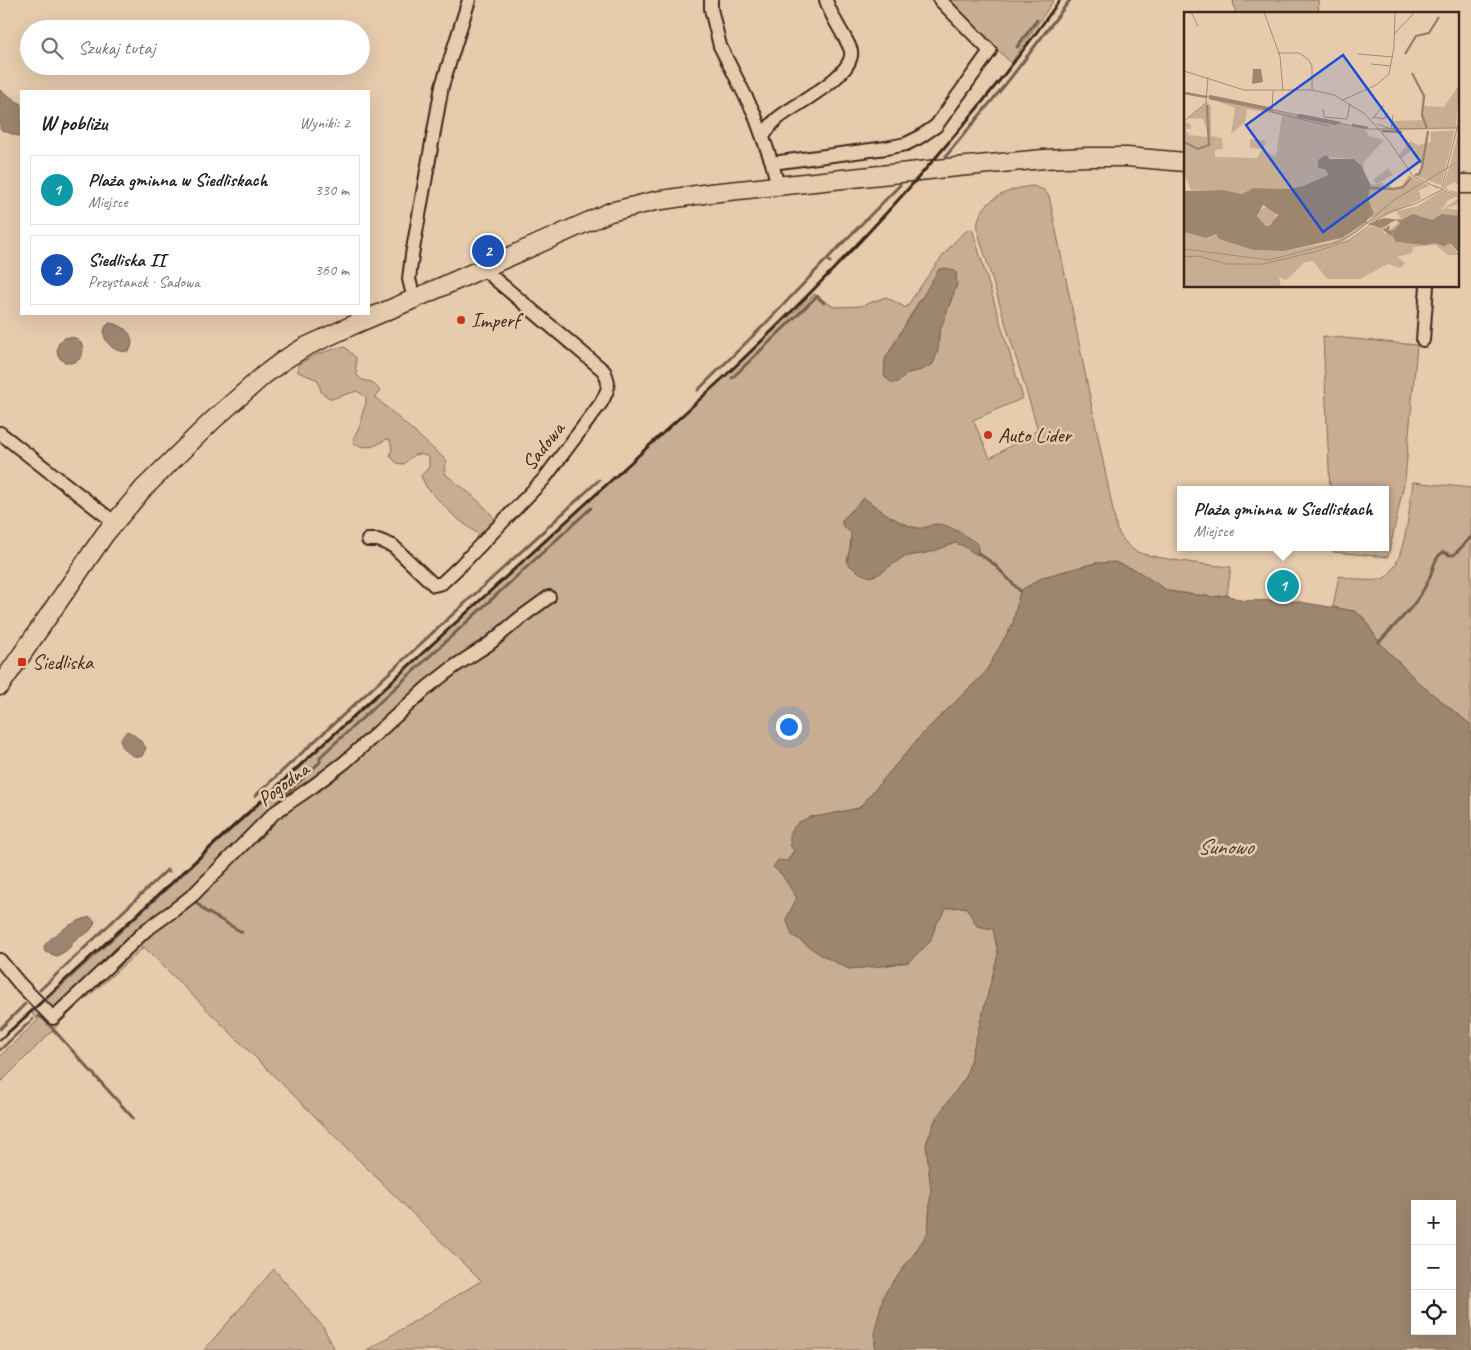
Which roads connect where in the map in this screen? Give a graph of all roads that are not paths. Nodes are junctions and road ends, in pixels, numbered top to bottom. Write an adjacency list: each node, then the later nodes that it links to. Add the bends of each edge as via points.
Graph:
1 (469, 0): 13 (street, via 441,95 410,271)
2 (710, 0): 5 (street, via 720,46)
3 (826, 0): 5 (street, via 851,49 851,59 834,79 778,118)
4 (940, 0): 7 (street, via 990,51 936,126 906,144)
5 (763, 137): 7 (street)
6 (1184, 162): 10 (main road, via 1126,157 1070,158)
7 (772, 163): 10 (street)
8 (1458, 184): 9 (main road)
9 (1471, 184)
10 (778, 186): 11 (main road, via 671,198 624,208)
11 (488, 266): 13 (main road); 17 (street, Sadowa, via 489,274 498,283 604,372 608,389 544,479 442,583 434,585 393,546)
12 (1427, 288): 14 (street)
13 (414, 299): 16 (main road, via 312,344 278,365 212,421)
14 (1423, 340)
15 (0, 433): 16 (street)
16 (114, 522): 19 (main road)
17 (368, 540)
18 (549, 597): 20 (street, Pogodna, via 429,686 345,762 274,813 193,895 146,930 53,1018)
19 (0, 686)
20 (0, 960)

